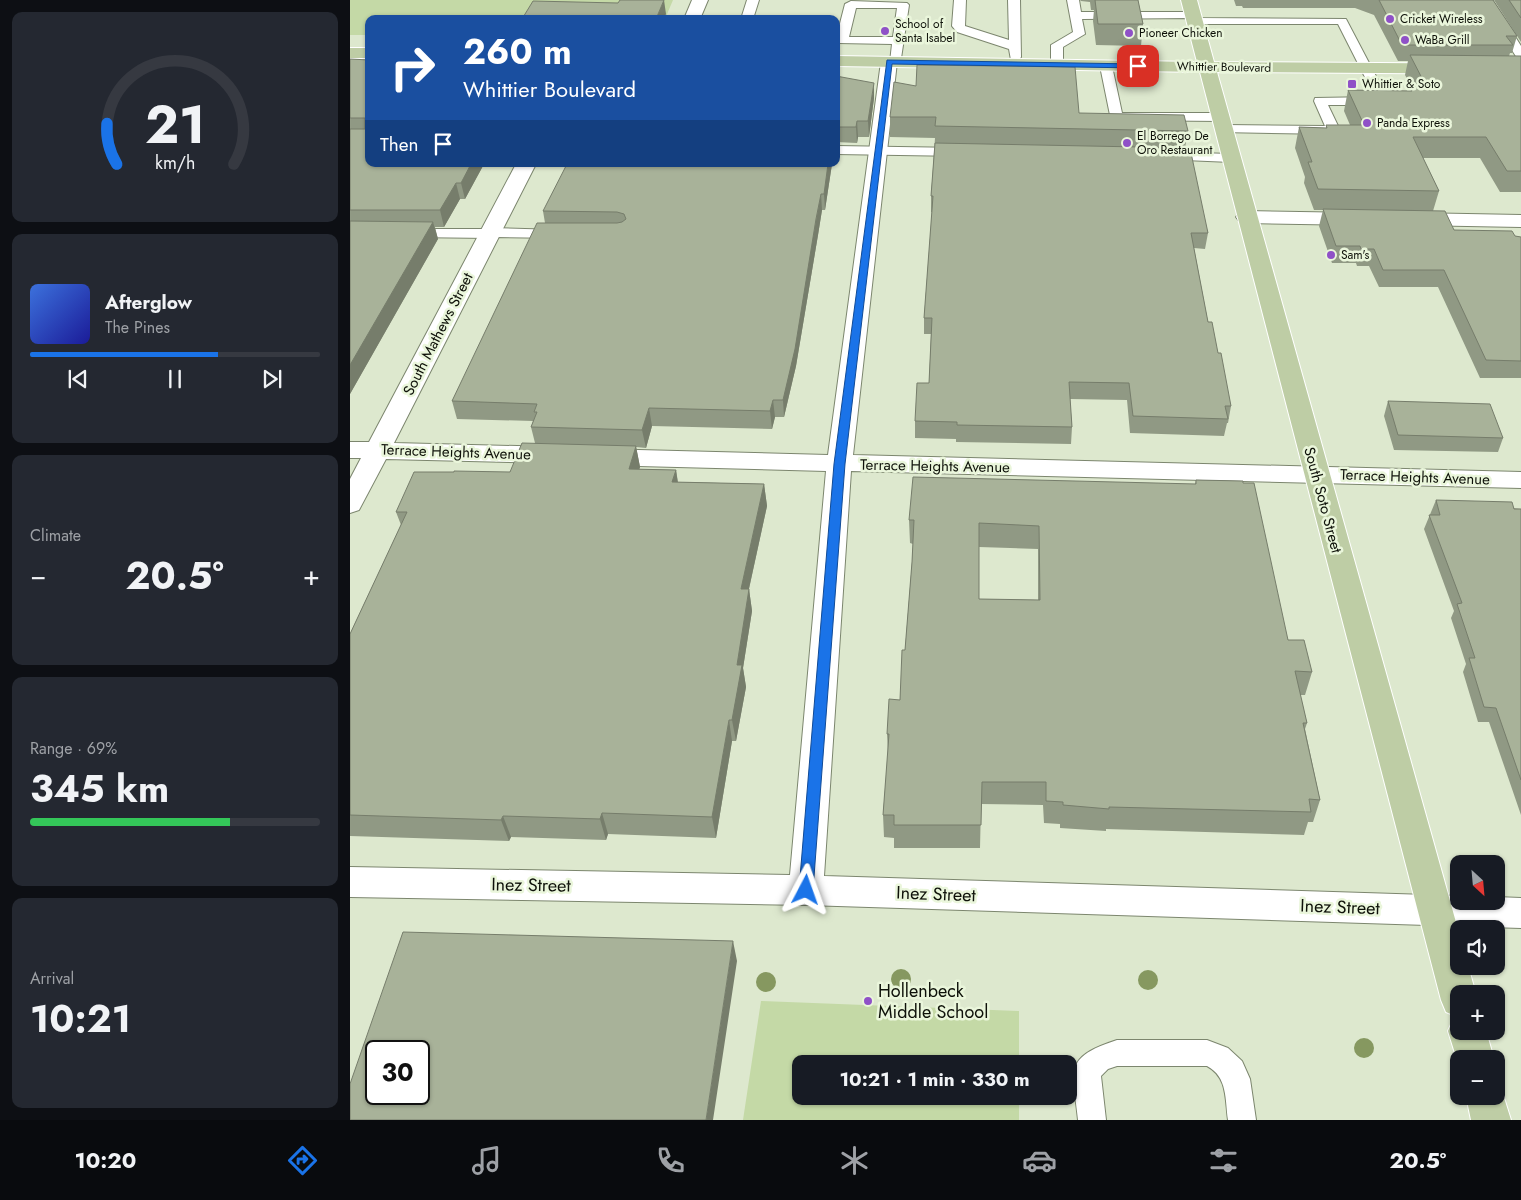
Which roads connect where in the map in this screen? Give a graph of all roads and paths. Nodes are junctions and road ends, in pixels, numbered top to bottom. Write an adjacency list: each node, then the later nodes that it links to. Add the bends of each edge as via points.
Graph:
1 (700, 0): 8 (street)
2 (753, 0): 9 (lane)
3 (960, 0): 11 (lane, via 958,26 961,29)
4 (1014, 0): 11 (lane)
5 (1073, 0): 10 (lane)
6 (1486, 0): 15 (lane)
7 (1192, 12): 10 (lane); 20 (main road, South Soto Street); 21 (lane, via 1342,21)
8 (694, 15)
9 (748, 15)
10 (1076, 16): 18 (lane, via 1080,34 1057,45)
11 (1015, 47): 17 (lane)
12 (350, 53): 13 (main road)
13 (365, 53)
14 (894, 55): 14 (lane, via 903,5 851,4 842,40); 16 (main road, Whittier Boulevard); 17 (main road, Whittier Boulevard); 25 (street)
15 (1521, 55)
16 (840, 61)
17 (1016, 64): 18 (main road, Whittier Boulevard)
18 (1057, 65): 19 (main road, Whittier Boulevard)
19 (1106, 66): 20 (main road, Whittier Boulevard); 23 (lane, via 1116,117)
20 (1208, 67): 21 (main road, Whittier Boulevard); 23 (main road, South Soto Street)
21 (1367, 68): 22 (main road, Whittier Boulevard); 23 (lane, via 1383,101 1320,101 1333,130)
22 (1521, 69)
23 (1223, 123): 28 (main road, South Soto Street)
24 (840, 150): 25 (lane)
25 (878, 151): 26 (lane); 37 (street)
26 (976, 152)
27 (1153, 156): 28 (lane)
28 (1231, 158): 30 (main road, South Soto Street)
29 (524, 167): 33 (street, South Mathews Street)
30 (1246, 217): 31 (street); 38 (main road, South Soto Street)
31 (1521, 221)
32 (390, 232): 33 (lane)
33 (490, 233): 34 (lane); 36 (street, South Mathews Street)
34 (573, 234)
35 (350, 450): 36 (street, Terrace Heights Avenue)
36 (378, 450): 37 (street, Terrace Heights Avenue); 40 (street, South Mathews Street)
37 (839, 464): 38 (street, Terrace Heights Avenue); 42 (street)
38 (1316, 474): 39 (street, Terrace Heights Avenue); 43 (main road, South Soto Street)
39 (1521, 480)
40 (350, 504)
41 (350, 882): 42 (street, Inez Street)
42 (806, 890): 43 (street, Inez Street)
43 (1434, 910): 44 (street, Inez Street); 45 (main road, South Soto Street)
44 (1521, 913)
45 (1455, 985)
46 (1488, 1105): 49 (main road)
47 (1092, 1120): 48 (lane, via 1086,1071 1099,1058 1116,1053 1207,1053 1220,1056 1232,1068)
48 (1242, 1120)
49 (1492, 1120)

